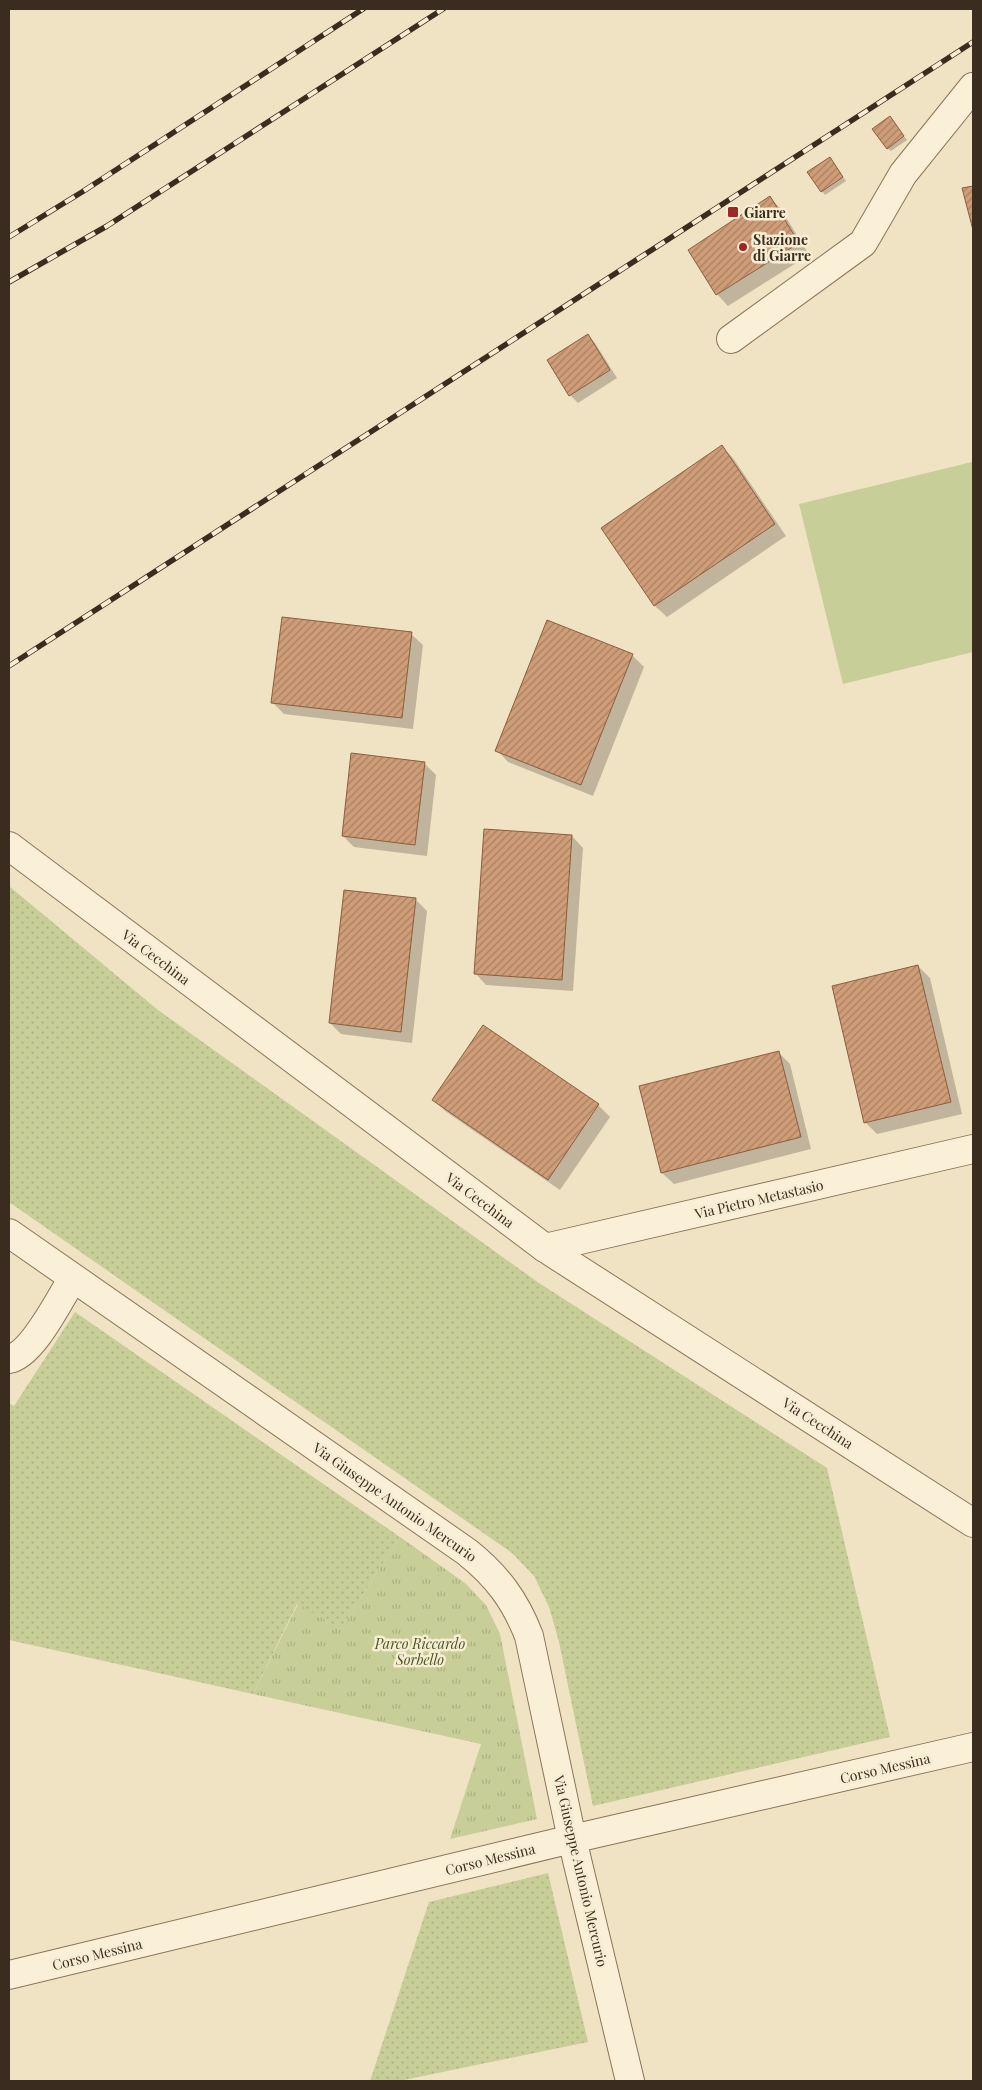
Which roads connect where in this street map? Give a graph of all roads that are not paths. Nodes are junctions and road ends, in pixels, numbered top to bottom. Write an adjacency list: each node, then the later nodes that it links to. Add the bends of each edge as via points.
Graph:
1 (973, 87): 2 (street, via 902,174 863,243)
2 (732, 339)
3 (9, 846): 6 (street, Via Cecchina)
4 (973, 1149): 6 (street, Via Pietro Metastasio)
5 (9, 1233): 7 (street, Via Giuseppe Antonio Mercurio)
6 (545, 1248): 9 (street, Via Cecchina)
7 (73, 1278): 8 (street, via 41,1331 25,1349); 11 (street, Via Giuseppe Antonio Mercurio, via 487,1568 518,1608 529,1636)
8 (9, 1359)
9 (973, 1522)
10 (973, 1747): 11 (street, Corso Messina)
11 (572, 1839): 12 (street, Corso Messina); 13 (street, Via Giuseppe Antonio Mercurio)
12 (9, 1975)
13 (630, 2081)

